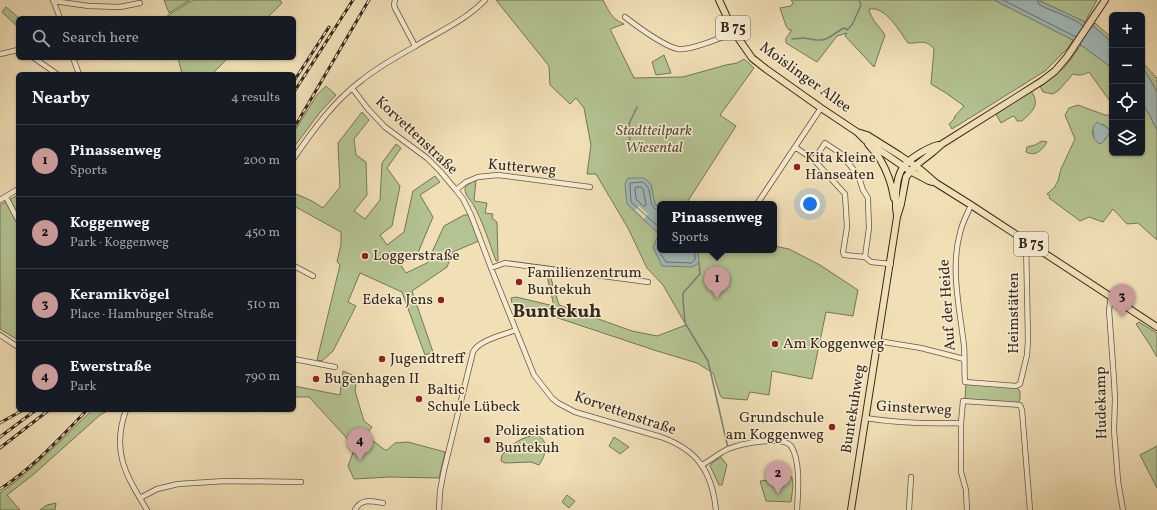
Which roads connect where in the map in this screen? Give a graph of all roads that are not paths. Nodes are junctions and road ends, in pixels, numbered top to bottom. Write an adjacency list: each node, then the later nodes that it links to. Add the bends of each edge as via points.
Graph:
1 (53, 0): 6 (street, via 89,6 120,7); 7 (street)
2 (395, 0): 10 (street, via 395,8)
3 (485, 0): 10 (street, via 461,20)
4 (719, 0): 9 (main road, Moislinger Allee / B 75)
5 (1105, 0): 21 (main road, via 1061,65 1042,81)
6 (140, 3)
7 (59, 16)
8 (625, 17): 9 (street, via 669,46 680,50)
9 (734, 32): 18 (main road, Moislinger Allee / B 75, via 752,58)
10 (415, 46): 17 (street)
11 (16, 50): 12 (street)
12 (0, 54)
13 (37, 60): 15 (street)
14 (74, 60): 16 (street)
15 (54, 72)
16 (77, 72)
17 (352, 88): 23 (street, via 317,126); 29 (street, Korvettenstraße, via 382,124 427,158)
18 (821, 108): 19 (main road, Moislinger Allee / B 75); 22 (street)
19 (857, 132): 20 (main road, Moislinger Allee / B 75); 25 (main road, Moislinger Allee / B 75, via 902,158)
20 (865, 140): 25 (main road, Moislinger Allee / B 75); 34 (main road, via 885,170)
21 (942, 144): 25 (main road, via 928,149); 26 (main road)
22 (795, 147): 24 (street); 32 (street)
23 (296, 155)
24 (814, 160): 38 (street, via 845,194 847,227 844,255); 38 (street, via 825,143 840,153 858,175 868,198 869,228)
25 (906, 164): 26 (main road, Moislinger Allee / B 75); 34 (main road, Buntekuhweg, via 900,174)
26 (912, 168): 33 (main road, Moislinger Allee / B 75, via 928,181 935,182); 36 (main road, Buntekuhweg, via 906,177)
27 (590, 187): 29 (street, Kutterweg, via 498,175 478,176)
28 (16, 190): 30 (street)
29 (456, 190): 41 (street, Korvettenstraße, via 471,215)
30 (6, 197): 31 (street); 35 (street)
31 (0, 200)
32 (759, 201)
33 (971, 205): 37 (main road, B 75); 51 (street, Auf der Heide, via 962,227 956,253)
34 (896, 208): 36 (main road, Buntekuhweg)
35 (16, 216)
36 (897, 217): 39 (main road, Buntekuhweg)
37 (1026, 241): 44 (main road, B 75); 53 (street, Heimstätten, via 1028,340 1020,384 1016,386)
38 (865, 257): 39 (street, via 871,262)
39 (891, 264): 48 (main road, Buntekuhweg)
40 (296, 267): 42 (street)
41 (491, 268): 43 (street, via 506,263); 46 (street, Korvettenstraße)
42 (313, 276)
43 (648, 282)
44 (1111, 296): 45 (main road, B 75); 71 (street, Hudekamp, via 1109,310 1115,392 1114,430)
45 (1157, 327)
46 (516, 330): 57 (street, Korvettenstraße, via 534,375 558,403 575,412 671,440 688,450); 64 (street, via 482,342 475,348 444,470)
47 (0, 335): 49 (street)
48 (878, 342): 51 (street, via 921,348); 55 (main road, Buntekuhweg)
49 (16, 346)
50 (296, 359): 52 (street)
51 (964, 359): 53 (street, Auf der Heide)
52 (335, 367)
53 (964, 382)
54 (125, 412): 60 (street, via 120,431 120,451 126,471)
55 (865, 418): 56 (street, Ginsterweg, via 897,422); 67 (main road, Buntekuhweg)
56 (961, 423): 69 (street, via 961,472 966,490); 70 (street, via 963,401 1020,405)
57 (702, 465): 65 (street, Korvettenstraße, via 710,481); 66 (street, via 722,452 746,444 769,441 790,444 795,452 798,470)
58 (911, 477): 68 (street)
59 (301, 482): 60 (street, via 226,481 178,484 157,488)
60 (140, 498): 62 (street)
61 (383, 503): 63 (street, via 363,502)
62 (147, 510)
63 (355, 510)
64 (439, 510)
65 (716, 510)
66 (797, 510)
67 (851, 510)
68 (909, 510)
69 (967, 510)
70 (1030, 510)
71 (1123, 510)

